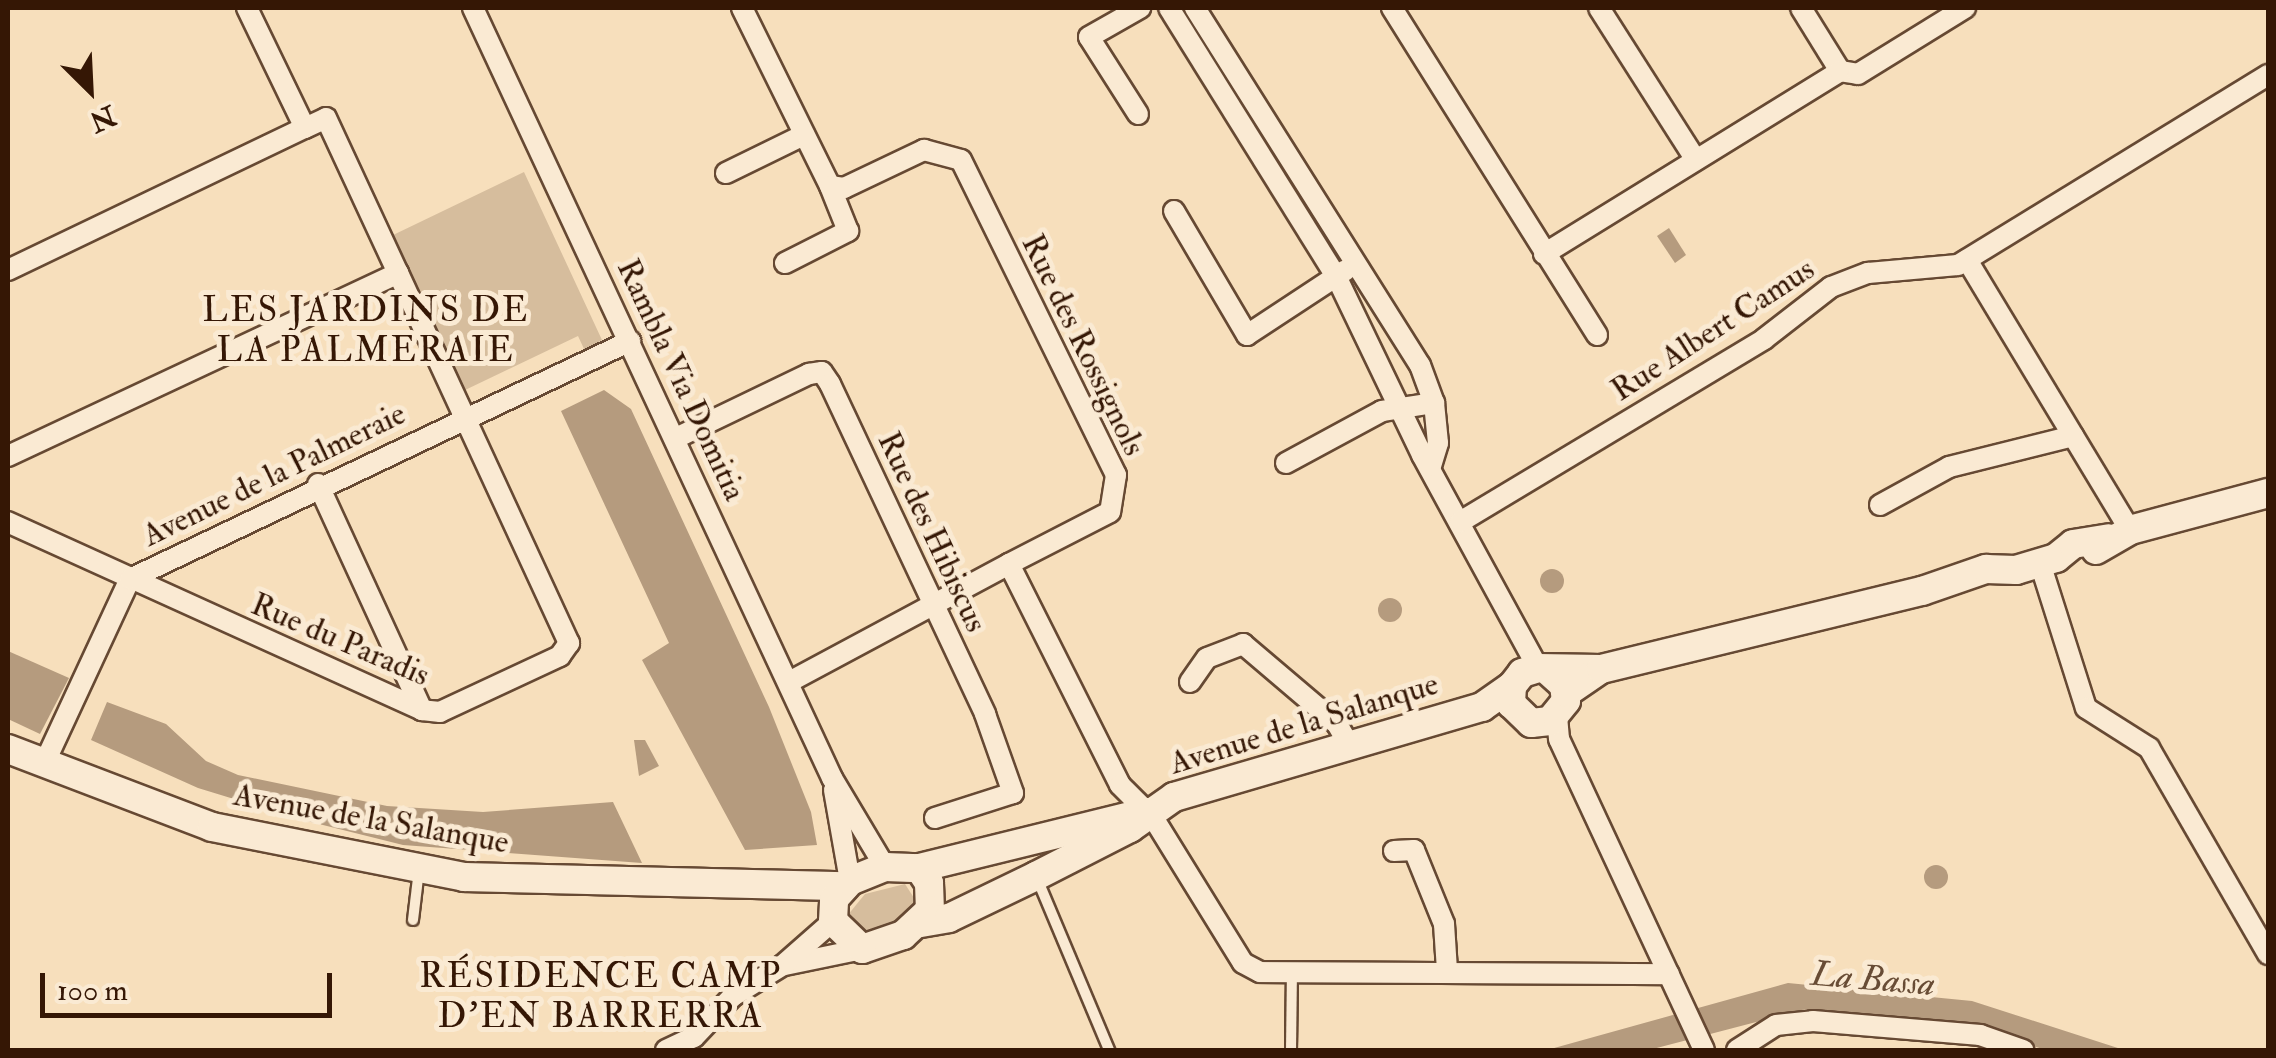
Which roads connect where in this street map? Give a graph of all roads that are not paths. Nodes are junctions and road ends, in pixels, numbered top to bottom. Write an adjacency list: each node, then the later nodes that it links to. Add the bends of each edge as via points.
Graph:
1 (248, 8): 14 (street)
2 (473, 8): 28 (street, Rambla Via Domitia)
3 (742, 8): 15 (street)
4 (1140, 8): 13 (street, via 1089,37)
5 (1169, 8): 26 (street)
6 (1195, 8): 23 (street)
7 (1392, 8): 20 (street)
8 (1599, 8): 16 (street)
9 (1801, 8): 11 (street)
10 (1965, 8): 11 (street, via 1858,74)
11 (1840, 71): 16 (street)
12 (2268, 75): 21 (street, Rue Albert Camus)
13 (1138, 114)
14 (305, 128): 24 (street); 25 (street, via 326,118)
15 (804, 135): 17 (street); 18 (street)
16 (1696, 160): 20 (street)
17 (726, 173)
18 (830, 186): 22 (street, via 848,230); 44 (street, Rue des Rossignols, via 844,188 924,150 961,160 1116,475 1110,512)
19 (1174, 211): 26 (street, via 1246,334)
20 (1544, 254): 27 (street)
21 (1967, 260): 32 (street); 41 (street, Rue Albert Camus, via 1868,273 1831,287 1764,339)
22 (785, 263)
23 (1356, 263): 26 (street); 29 (street, via 1420,365)
24 (8, 270)
25 (398, 273): 31 (street); 34 (street)
26 (1336, 276): 30 (street)
27 (1597, 336)
28 (630, 341): 31 (street, Avenue de la Palmeraie); 33 (street, Rambla Via Domitia)
29 (1434, 403): 30 (street); 36 (street, via 1438,442)
30 (1400, 409): 35 (street, via 1382,411); 36 (street)
31 (465, 417): 37 (street, Avenue de la Palmeraie); 50 (street, Rue du Paradis, via 569,643 560,656 440,712)
32 (2073, 436): 39 (street, via 1948,467); 42 (street)
33 (676, 438): 46 (street, Rue des Hibiscus, via 822,372); 47 (street, Rambla Via Domitia)
34 (8, 456)
35 (1286, 463)
36 (1431, 466): 41 (street)
37 (318, 484): 45 (street, Avenue de la Palmeraie); 50 (street)
38 (2268, 493): 42 (street)
39 (1880, 506)
40 (8, 522): 45 (street, Rue du Paradis)
41 (1460, 522): 49 (street)
42 (2120, 534): 43 (street, via 2094,552)
43 (2037, 563): 49 (street, via 1992,587 1941,586 1601,669); 67 (street, via 2086,708 2149,748)
44 (1008, 564): 46 (street); 55 (street, via 1120,785)
45 (130, 579): 50 (street, Rue du Paradis); 53 (street, Avenue de la Palmeraie)
46 (933, 604): 47 (street); 56 (street, Rue des Hibiscus, via 1013,793)
47 (789, 682): 54 (street, Rambla Via Domitia)
48 (1190, 682): 51 (street, via 1207,658 1243,644 1336,724)
49 (1538, 693): 51 (street, Avenue de la Salanque); 71 (street)
50 (422, 710)
51 (1348, 743): 55 (street, Avenue de la Salanque, via 1174,797)
52 (8, 748): 53 (street, Avenue de la Salanque)
53 (44, 764): 61 (street, Avenue de la Salanque, via 212,827)
54 (832, 778): 59 (street, Rambla Via Domitia); 63 (street, Rambla Via Domitia)
55 (1148, 812): 57 (street, Avenue de la Salanque); 62 (street, Avenue de la Salanque); 70 (street, via 1243,962 1260,972)
56 (935, 818)
57 (1020, 841): 60 (street, Avenue de la Salanque); 62 (street)
58 (1394, 851): 69 (street, via 1414,850 1444,924)
59 (885, 867): 60 (street, Avenue de la Salanque); 63 (street)
60 (919, 868): 65 (street, via 933,896)
61 (419, 869): 63 (street, Avenue de la Salanque, via 618,885 765,880); 64 (lane)
62 (1036, 876): 65 (street, Avenue de la Salanque, via 949,918); 74 (lane)
63 (840, 899): 66 (street, Avenue de la Salanque); 68 (street)
64 (413, 920)
65 (921, 923): 66 (street, Avenue de la Salanque)
66 (862, 948): 68 (street)
67 (2268, 954)
68 (783, 965): 73 (street, via 733,996 694,1036)
69 (1447, 970): 70 (street); 71 (street)
70 (1292, 972): 75 (lane)
71 (1669, 974): 72 (street)
72 (1702, 1045)
73 (666, 1050)
74 (1109, 1050)
75 (1292, 1050)
76 (1737, 1050): 77 (street, via 1776,1025 1813,1020 1980,1036)
77 (2023, 1050)

